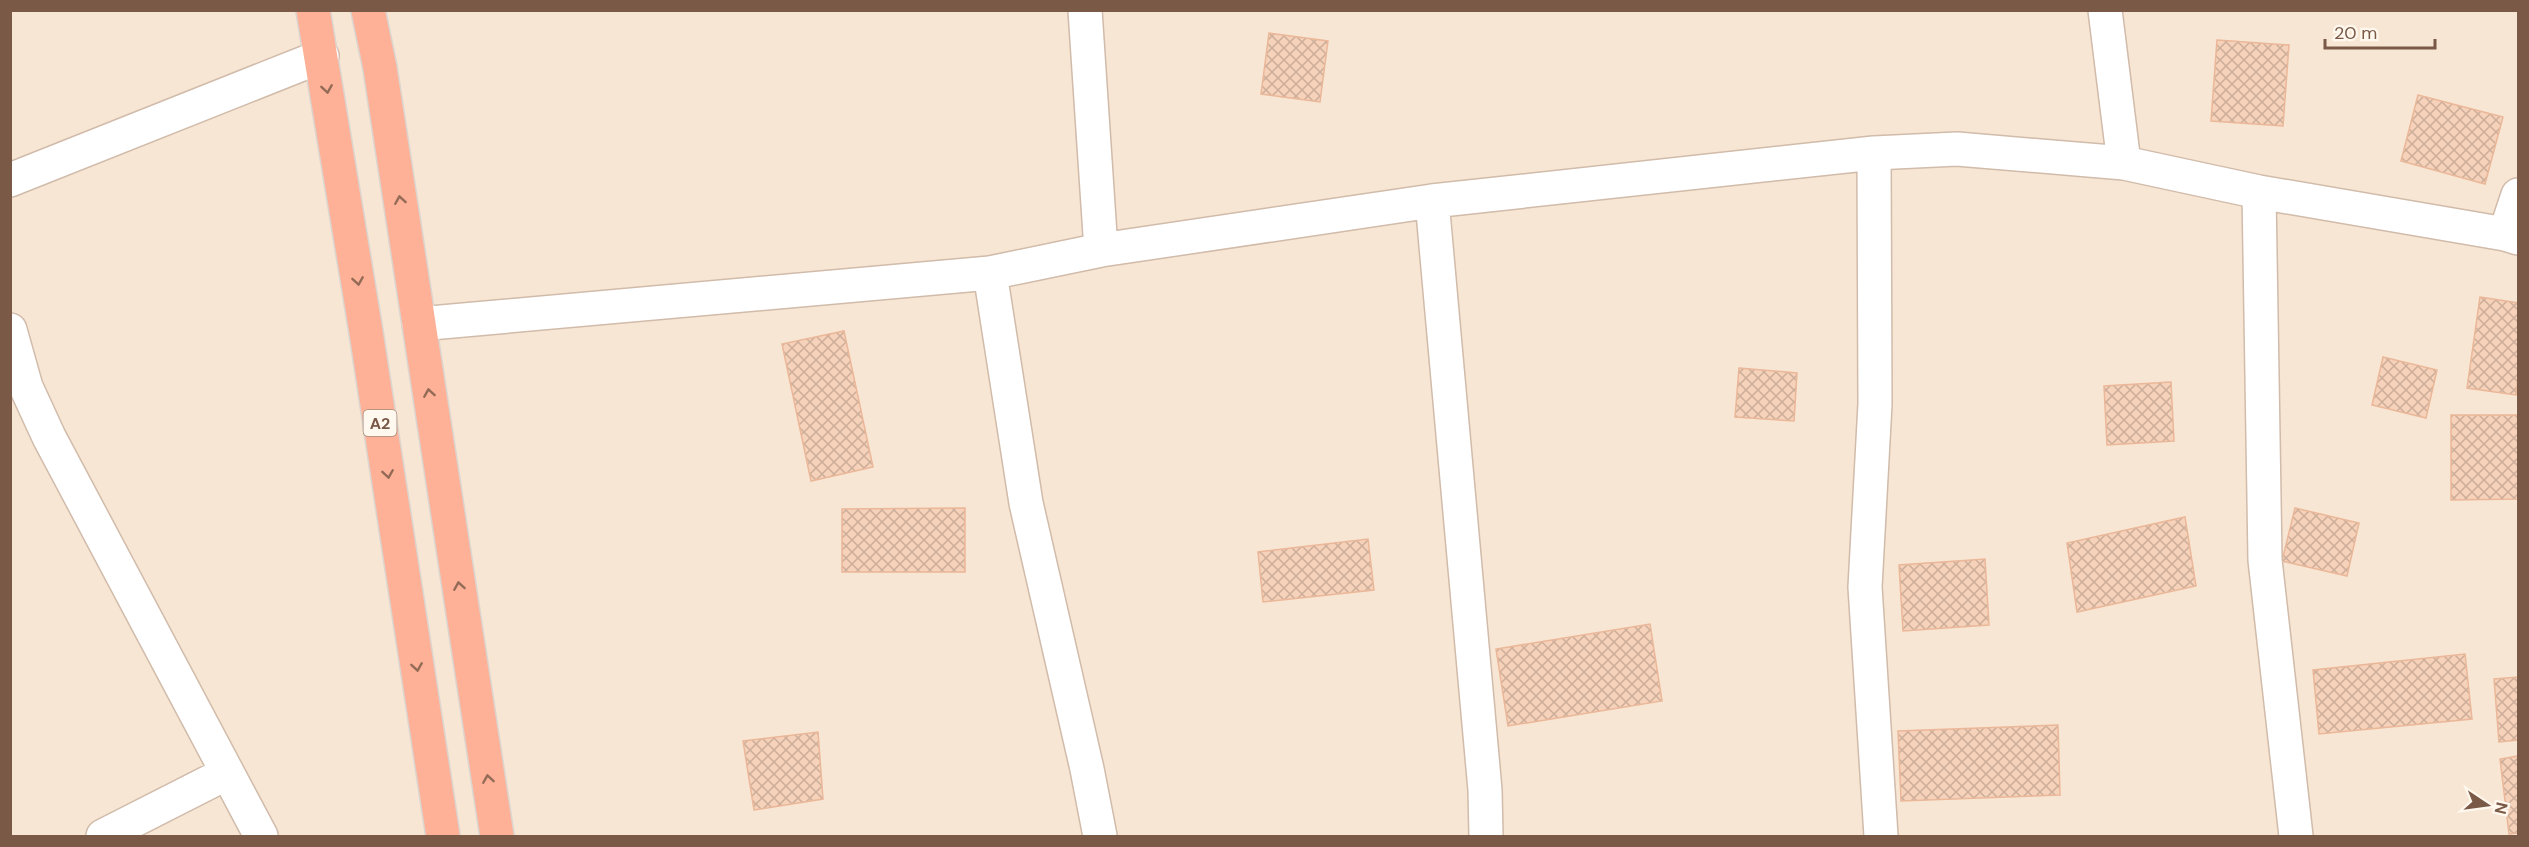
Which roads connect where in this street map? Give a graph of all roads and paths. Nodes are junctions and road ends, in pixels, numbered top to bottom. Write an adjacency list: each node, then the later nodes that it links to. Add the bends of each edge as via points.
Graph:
1 (314, 10): 5 (highway, A2)
2 (368, 10): 15 (highway, one-way to 2)
3 (1084, 10): 13 (street)
4 (2105, 10): 7 (street)
5 (322, 56): 8 (street); 20 (highway, A2, one-way to 20)
6 (1874, 153): 7 (street, via 1957,149); 11 (street); 24 (street, via 1875,404 1865,587)
7 (2124, 163): 9 (street)
8 (10, 180)
9 (2259, 192): 12 (street); 25 (street, via 2265,560)
10 (2518, 195): 12 (street)
11 (1432, 201): 13 (street); 23 (street, via 1485,789)
12 (2512, 236)
13 (1101, 250): 14 (street)
14 (990, 273): 15 (street); 22 (street, via 1026,503)
15 (419, 324): 21 (highway, one-way to 15)
16 (10, 330): 17 (street, via 26,387 49,437)
17 (227, 773): 18 (street); 19 (street)
18 (103, 837)
19 (261, 837)
20 (443, 837)
21 (496, 837)
22 (1100, 837)
23 (1486, 837)
24 (1881, 837)
25 (2296, 837)

